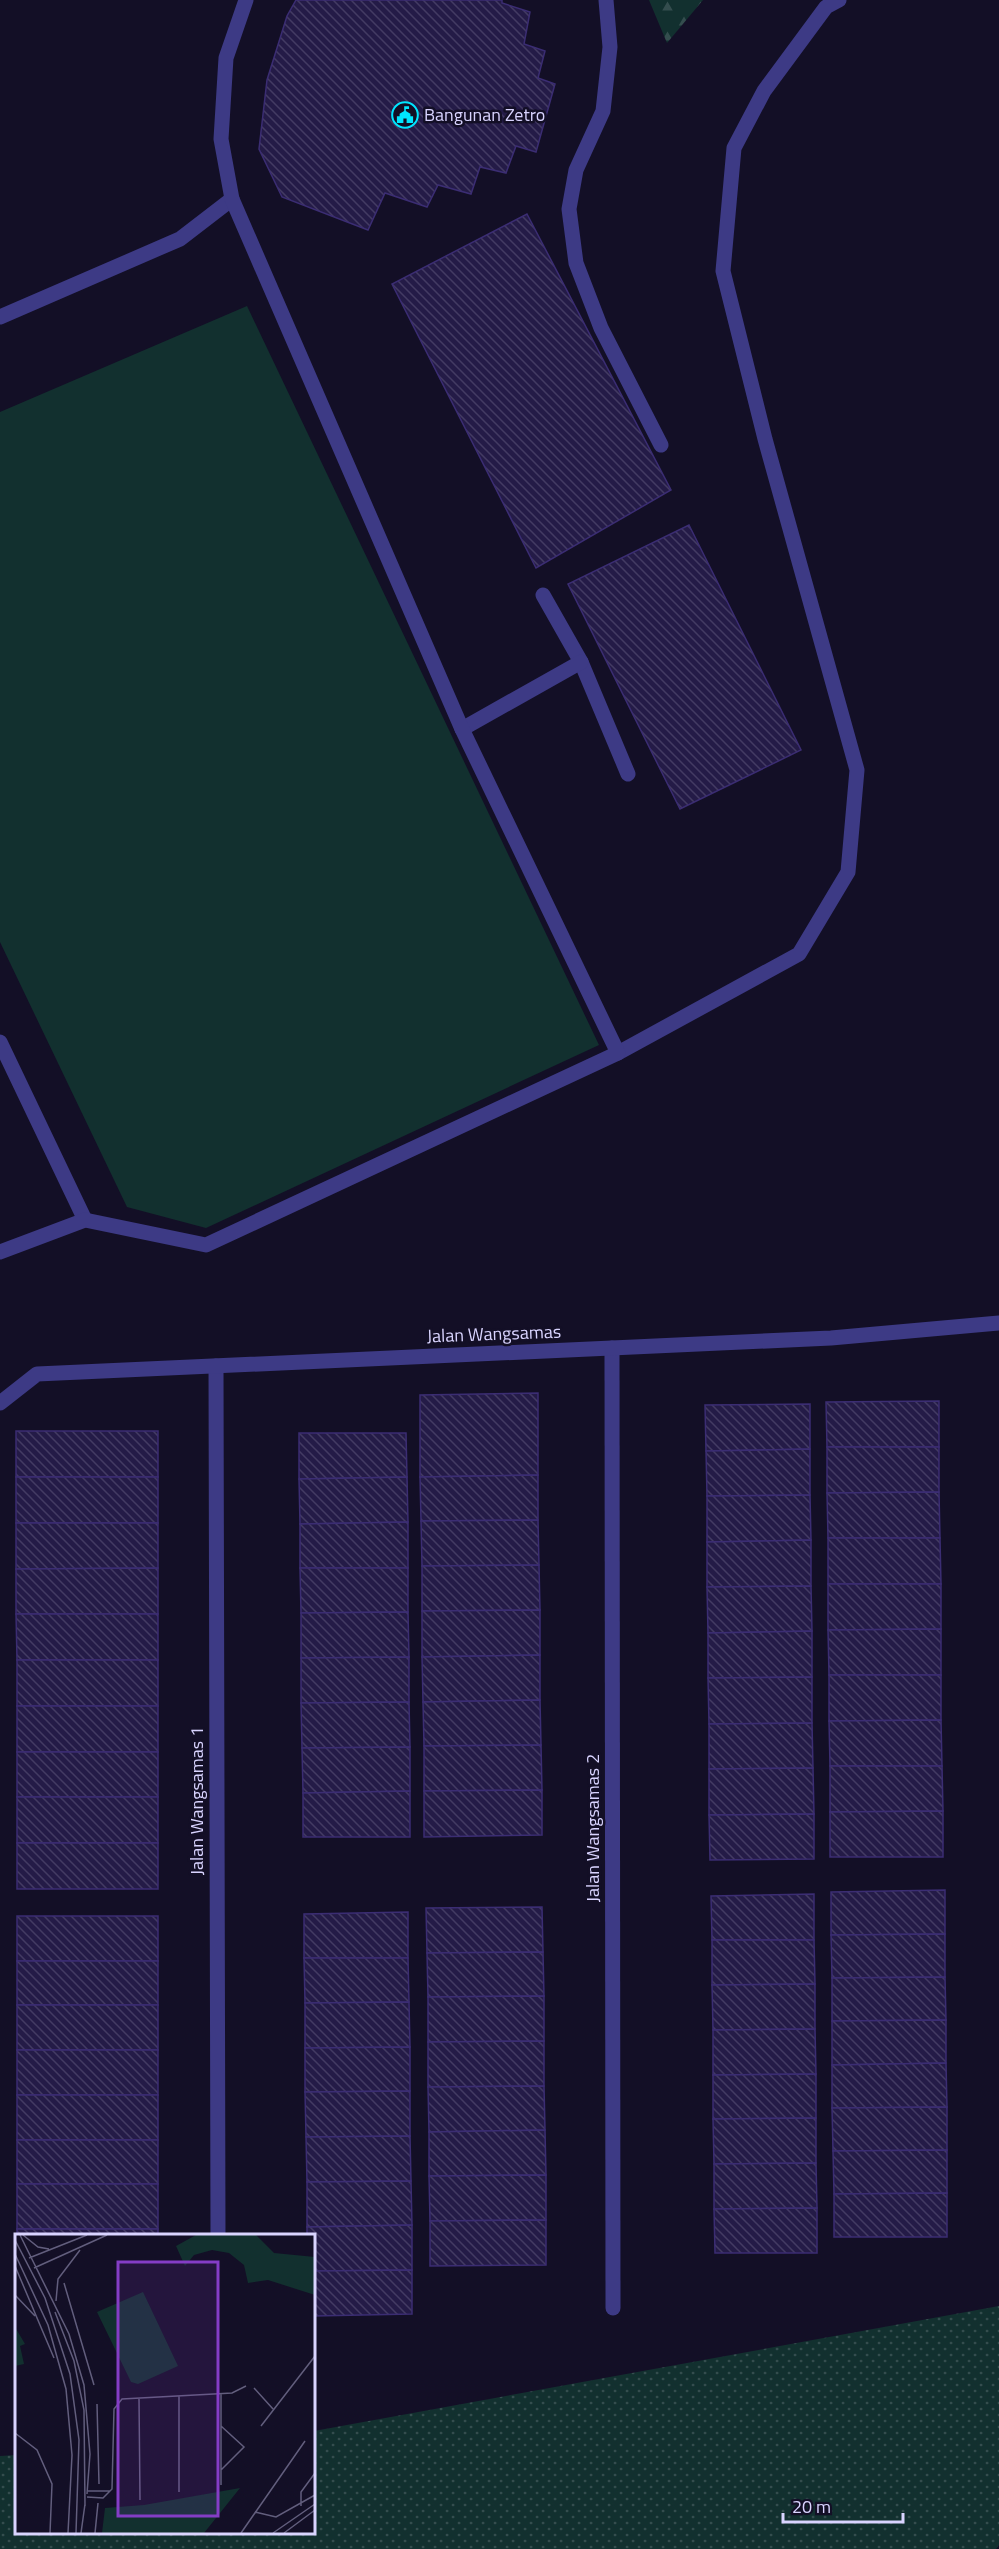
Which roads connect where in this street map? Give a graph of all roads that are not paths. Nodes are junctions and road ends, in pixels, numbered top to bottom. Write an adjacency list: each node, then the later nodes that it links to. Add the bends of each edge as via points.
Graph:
1 (246, 0): 4 (street, via 226,58 221,139)
2 (606, 0): 6 (street, via 610,47 603,111 576,170 569,209 576,262 601,328)
3 (839, 0): 12 (street, via 826,7 764,91 734,148 723,270 765,439 857,770 848,872 799,954)
4 (232, 199): 5 (street, via 180,239); 9 (street)
5 (0, 317)
6 (661, 445)
7 (543, 595): 8 (street)
8 (581, 662): 9 (street); 10 (street)
9 (462, 729): 12 (street)
10 (628, 774)
11 (0, 1042): 13 (street)
12 (618, 1053): 13 (street, via 207,1245)
13 (85, 1220): 14 (street)
14 (0, 1252)
15 (999, 1323): 16 (street, Jalan Wangsamas, via 831,1338)
16 (612, 1348): 17 (street, Jalan Wangsamas); 20 (street, Jalan Wangsamas 2)
17 (216, 1366): 18 (street, Jalan Wangsamas, via 37,1374); 19 (street, Jalan Wangsamas 1)
18 (0, 1403)
19 (218, 2234)
20 (613, 2308)

